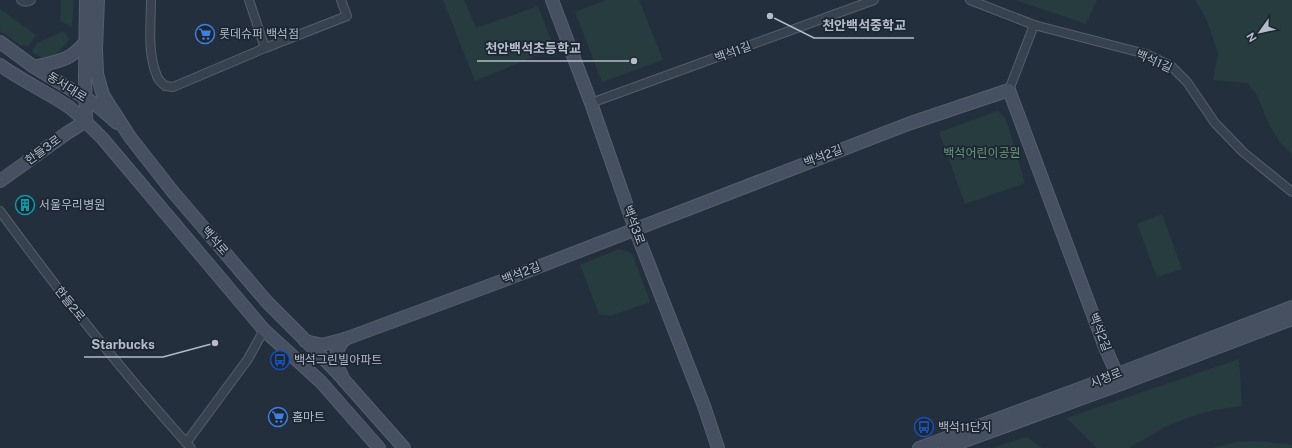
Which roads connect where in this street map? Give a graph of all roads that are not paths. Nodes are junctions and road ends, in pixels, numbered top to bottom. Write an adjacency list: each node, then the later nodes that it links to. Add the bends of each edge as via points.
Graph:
1 (21, 0): 2 (street)
2 (32, 0)
3 (86, 0): 12 (street)
4 (98, 0): 17 (street, 백석로)
5 (150, 0): 14 (street, via 153,66 157,78 164,86 173,87)
6 (249, 0): 14 (street)
7 (341, 0): 14 (street, via 347,16)
8 (552, 0): 20 (street, 백석3로)
9 (874, 0): 20 (street, 백석1길)
10 (970, 0): 11 (street, 백석1길)
11 (1034, 25): 18 (street); 24 (street, 백석1길, via 1146,54 1172,66 1187,82 1215,123 1243,152)
12 (86, 41): 16 (street, via 70,56); 19 (street)
13 (0, 42): 16 (street, 동서대로)
14 (265, 48)
15 (0, 65): 21 (street, 동서대로, via 69,107)
16 (34, 67): 19 (street, 동서대로)
17 (97, 74): 19 (street, via 97,88); 22 (street, 백석로, via 104,95)
18 (1009, 90): 26 (street, 백석2길, via 908,124); 32 (street, 백석2길, via 1105,347)
19 (90, 102): 21 (street); 22 (street, 동서대로, via 116,122)
20 (591, 103): 26 (street, 백석3로)
21 (86, 121): 23 (street, 한들3로); 29 (street, 백석로)
22 (130, 137): 31 (street, 백석로, via 173,192 262,296)
23 (0, 181)
24 (1292, 192)
25 (0, 211): 34 (street, 한들2로, via 47,275)
26 (635, 229): 30 (street, 백석2길); 37 (street, 백석3로)
27 (1292, 307): 32 (street, 시청로)
28 (1292, 319): 32 (street, 시청로)
29 (264, 330): 34 (street, via 248,359); 35 (street, 백석로, via 321,382)
30 (345, 339): 31 (street, 백석2길, via 322,345); 33 (street, via 340,344 336,356)
31 (305, 341): 33 (street, 백석로)
32 (1119, 378): 38 (street, 시청로, via 1084,387); 39 (street, 시청로)
33 (344, 381): 36 (street, 백석로)
34 (188, 446)
35 (380, 448)
36 (404, 448)
37 (718, 448)
38 (919, 448)
39 (945, 448)

